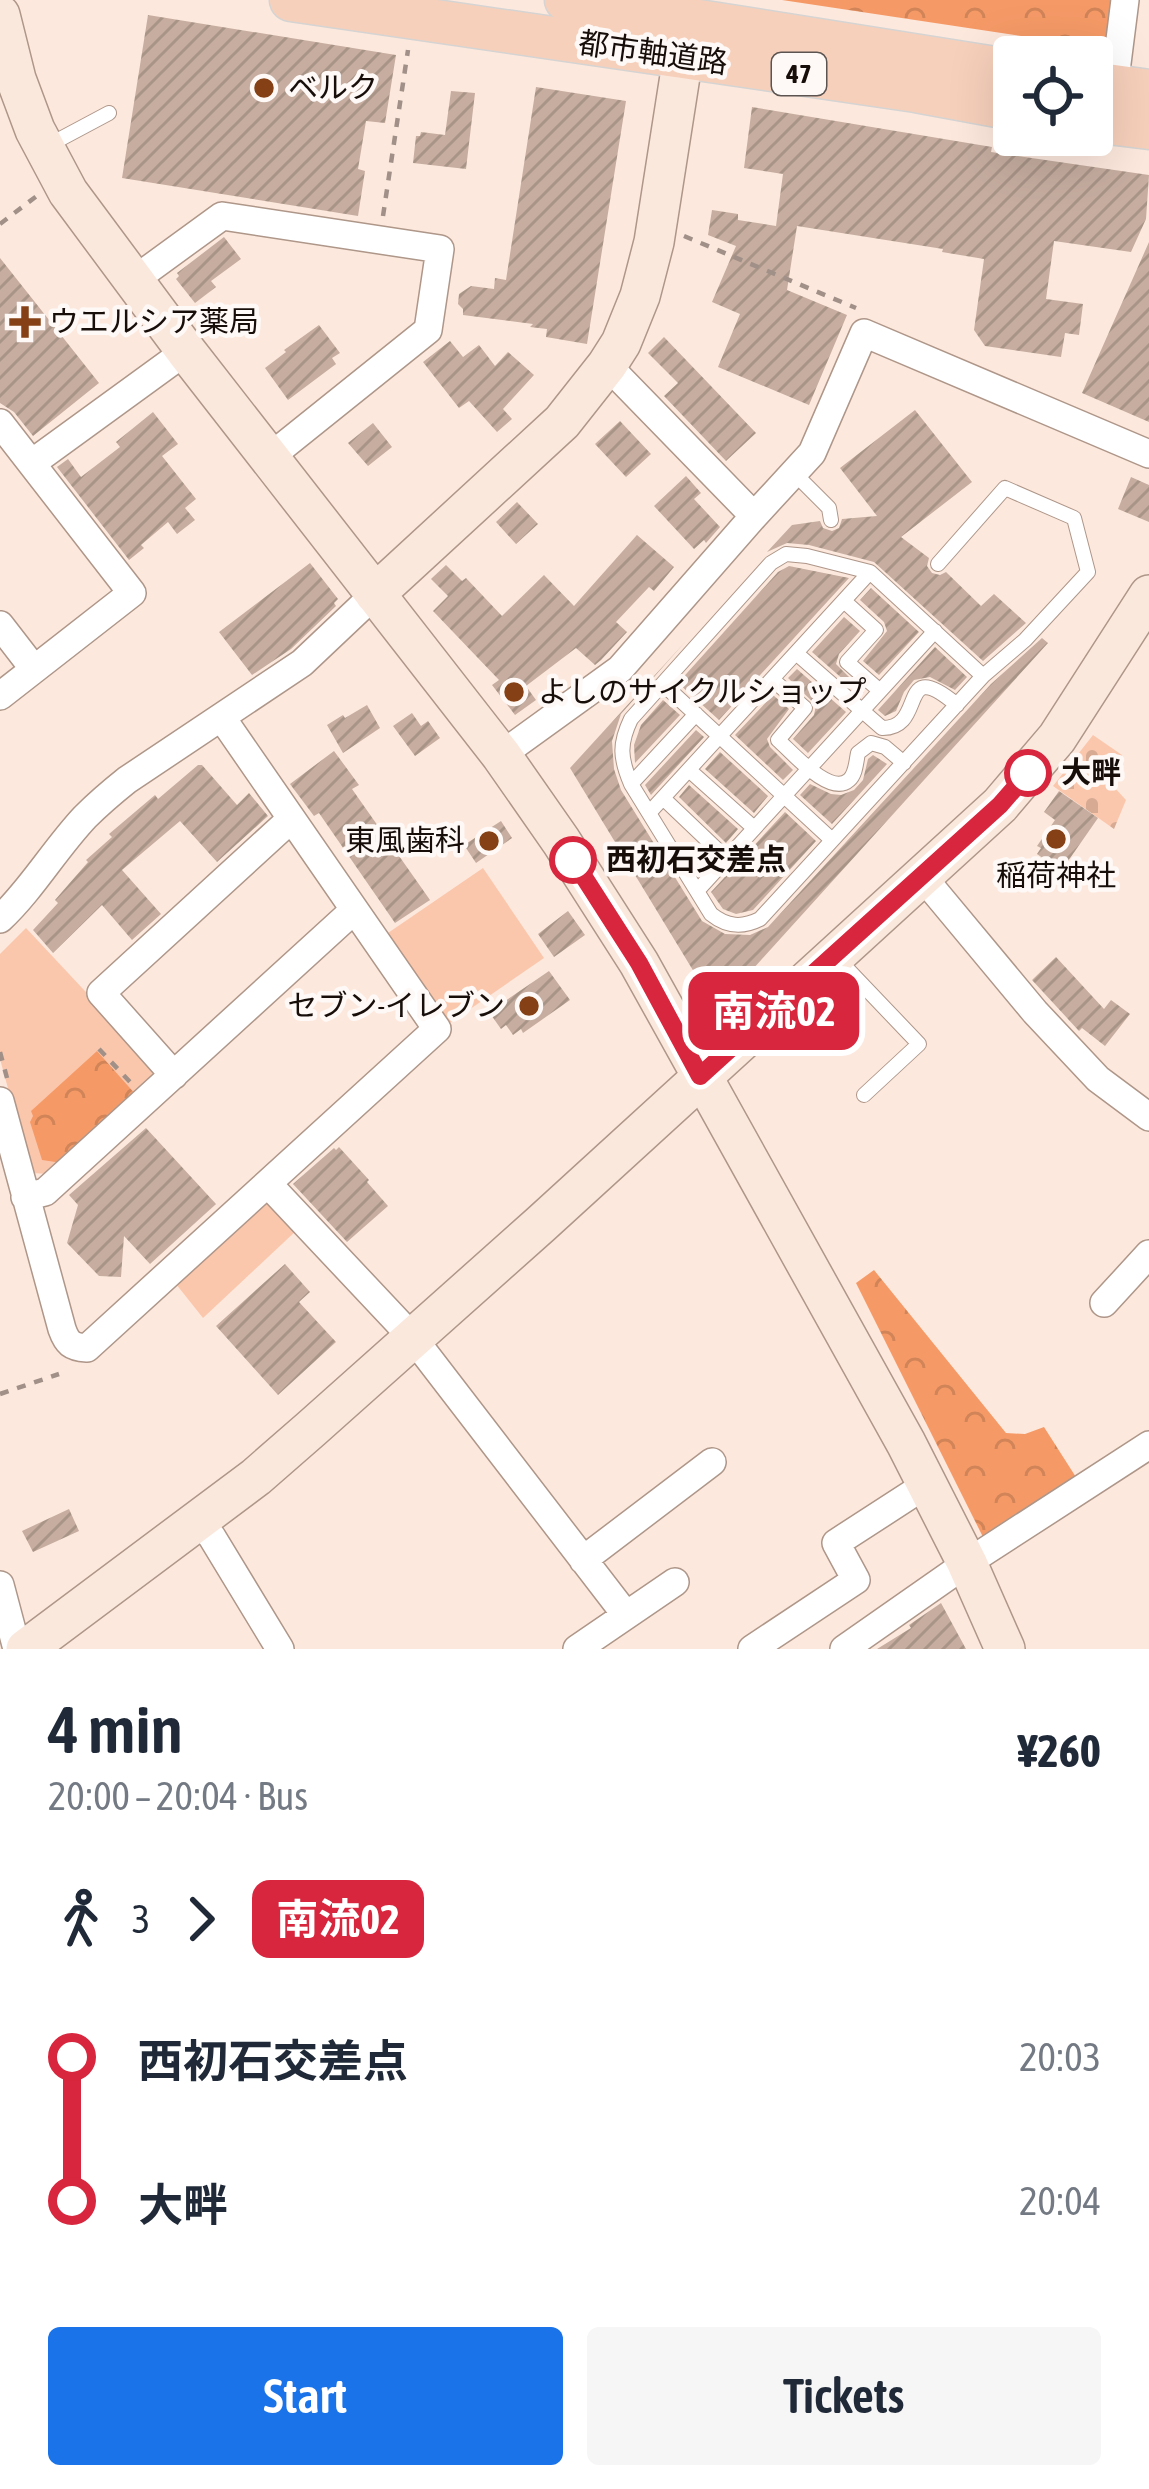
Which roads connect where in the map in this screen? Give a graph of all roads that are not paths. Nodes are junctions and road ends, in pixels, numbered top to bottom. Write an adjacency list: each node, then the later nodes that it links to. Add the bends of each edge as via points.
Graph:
1 (291, 0): 5 (main road, 都市軸道路 / 47)
2 (566, 0): 5 (main road, 都市軸道路 / 47)
3 (1125, 0): 7 (street)
4 (0, 15): 12 (street)
5 (688, 26): 6 (main road, 都市軸道路 / 47); 9 (main road, 都市軸道路 / 47); 15 (street, via 647,273)
6 (993, 68)
7 (1113, 89)
8 (1113, 97): 11 (main road)
9 (993, 104)
10 (109, 112): 12 (lane)
11 (1149, 128)
12 (45, 148): 13 (street)
13 (134, 280): 14 (street); 18 (street, via 222,216 440,249 428,330)
14 (186, 351): 18 (street); 19 (street)
15 (607, 365): 21 (street); 25 (street, via 562,422)
16 (0, 423): 19 (street)
17 (1149, 454): 20 (street, via 864,334 812,453)
18 (271, 456): 25 (street)
19 (32, 463): 31 (street, via 132,593)
20 (794, 473): 21 (street); 22 (lane)
21 (754, 516): 42 (street, via 620,669)
22 (831, 520)
23 (938, 564): 32 (lane, via 1005,488 1074,518 1088,572)
24 (870, 572): 27 (lane); 29 (lane); 34 (lane, via 787,554)
25 (375, 594): 40 (street, via 302,663); 42 (street)
26 (1149, 595): 54 (street, via 1057,738 1000,805)
27 (844, 601): 30 (lane); 35 (lane, via 876,630 847,662)
28 (0, 625): 31 (street)
29 (935, 631): 32 (lane); 35 (lane)
30 (796, 653): 33 (lane); 38 (lane)
31 (34, 669): 36 (street)
32 (983, 676): 37 (lane)
33 (772, 679): 41 (lane); 44 (lane, via 805,708 778,740)
34 (663, 684): 39 (lane); 46 (lane, via 623,736)
35 (879, 690): 38 (lane)
36 (0, 696)
37 (957, 705): 38 (lane, via 926,687 914,692 907,719 891,729); 43 (lane)
38 (861, 710): 44 (lane)
39 (696, 714): 41 (lane); 46 (lane)
40 (221, 718): 50 (street); 57 (street, via 104,798)
41 (719, 736): 45 (lane); 47 (lane)
42 (501, 755): 60 (street, via 639,963)
43 (904, 763): 44 (lane, via 871,743 841,784); 52 (lane)
44 (809, 768): 47 (lane)
45 (688, 770): 48 (lane); 51 (lane)
46 (631, 784): 49 (lane)
47 (783, 795): 51 (lane); 52 (lane)
48 (662, 798): 49 (lane); 53 (lane)
49 (649, 813): 55 (lane)
50 (290, 820): 56 (street); 59 (street, via 101,993)
51 (754, 828): 53 (lane)
52 (832, 840): 55 (lane, via 747,926 720,922)
53 (726, 858): 55 (lane)
54 (921, 874): 58 (street); 63 (street, via 1050,1028)
55 (697, 891)
56 (353, 911): 59 (street); 64 (street, via 437,1029)
57 (0, 920)
58 (835, 955): 60 (street); 61 (lane, via 919,1044)
59 (174, 1075): 65 (street, via 45,1192)
60 (700, 1076): 68 (street); 71 (street)
61 (864, 1094)
62 (0, 1101): 65 (street)
63 (1149, 1118)
64 (268, 1185): 65 (street, via 87,1348 66,1341); 68 (street)
65 (25, 1197)
66 (1149, 1254): 67 (street)
67 (1104, 1303)
68 (413, 1338): 72 (street); 73 (street)
69 (1149, 1444): 74 (street)
70 (712, 1462): 73 (street)
71 (927, 1484): 74 (street); 81 (street, via 836,1543 856,1580)
72 (199, 1520): 78 (street); 79 (street)
73 (584, 1560): 77 (street)
74 (967, 1563): 82 (street); 83 (street)
75 (675, 1582): 77 (street)
76 (0, 1585): 78 (street)
77 (626, 1615): 80 (street)
78 (21, 1649)
79 (280, 1649)
80 (577, 1649)
81 (752, 1649)
82 (844, 1649)
83 (1005, 1649)

